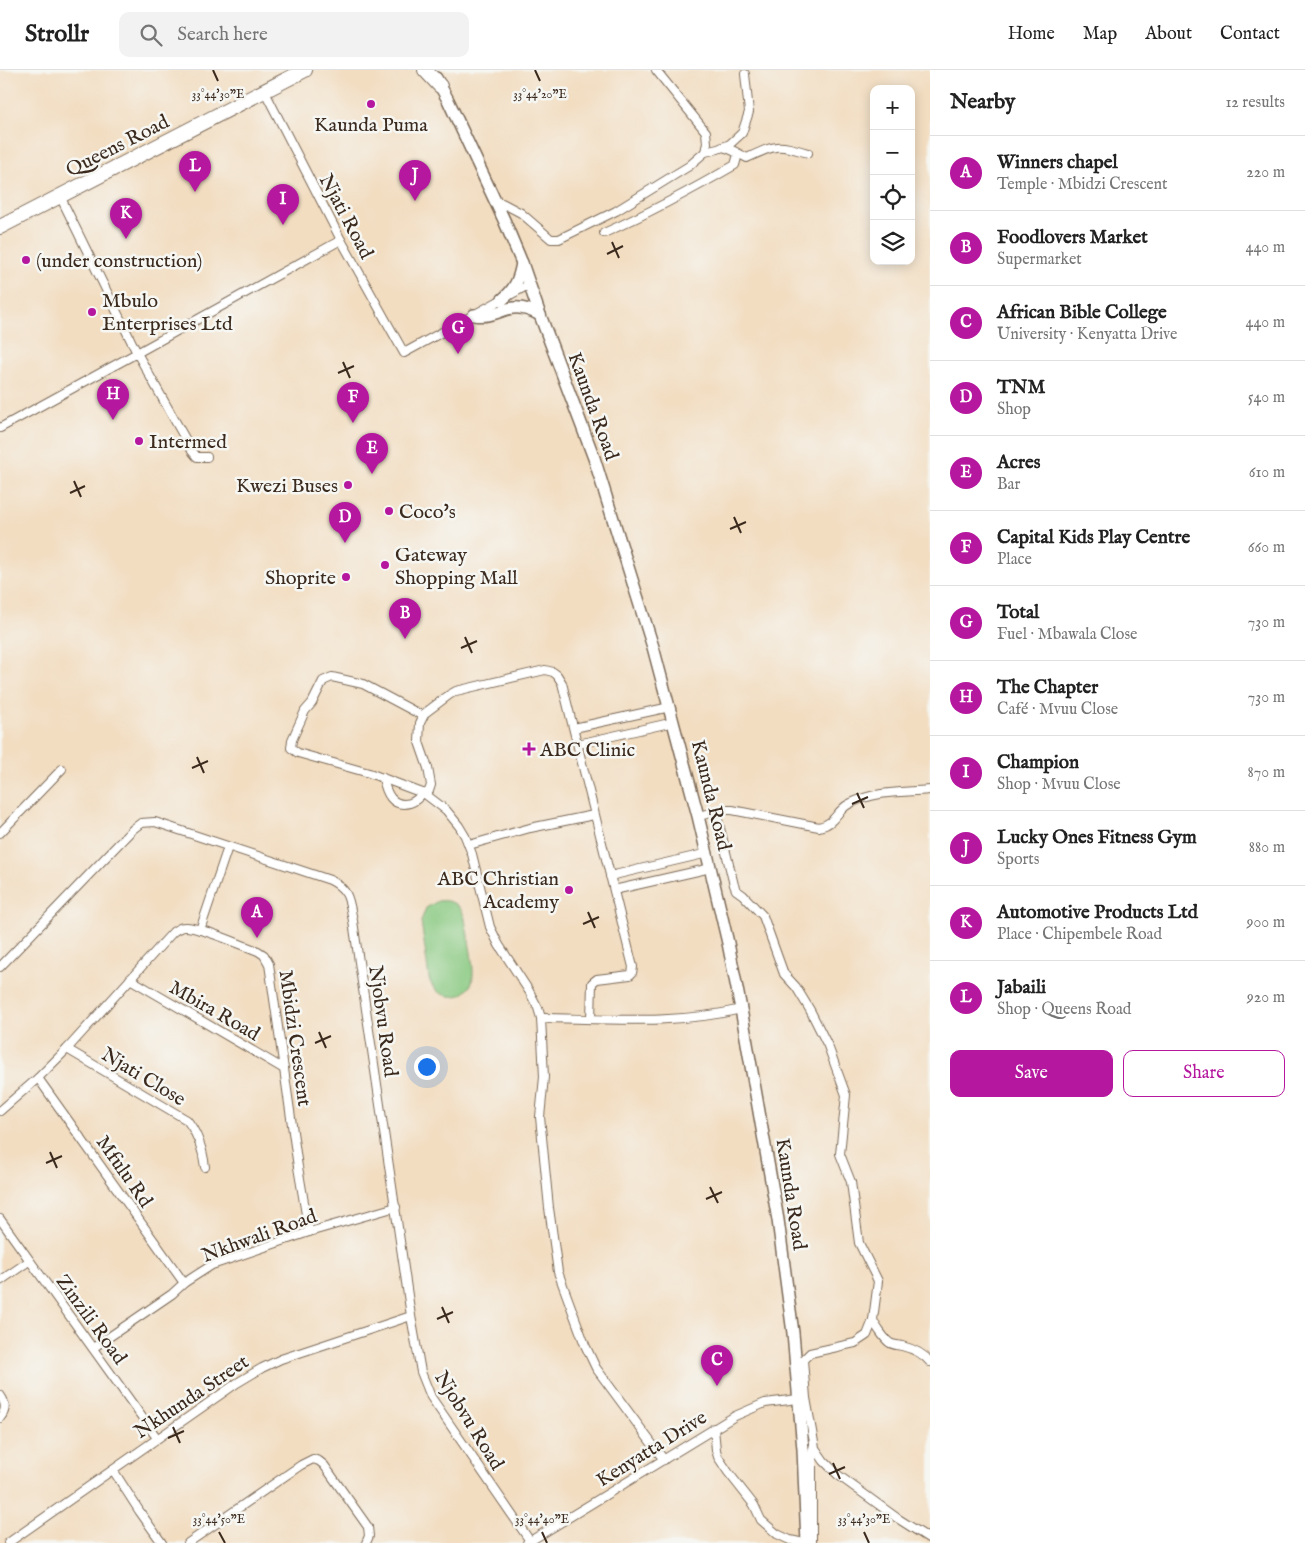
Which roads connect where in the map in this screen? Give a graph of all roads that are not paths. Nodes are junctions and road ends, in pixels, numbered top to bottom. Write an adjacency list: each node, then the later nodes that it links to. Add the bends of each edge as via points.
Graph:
1 (305, 70): 8 (highway, Queens Road)
2 (426, 70): 7 (highway)
3 (431, 70): 7 (main road, Kaunda Road)
4 (438, 70): 7 (main road, Kaunda Road)
5 (656, 70): 10 (street, via 706,132)
6 (745, 74): 9 (street, via 749,112 746,123 742,133)
7 (442, 83): 16 (main road, Kaunda Road)
8 (265, 92): 15 (highway, Queens Road); 19 (street, Njati Road)
9 (723, 147): 10 (street); 11 (street)
10 (705, 152): 16 (street, via 689,166 616,211 559,240 551,239 521,213 502,203)
11 (738, 154): 13 (street); 14 (street)
12 (808, 154): 13 (street, via 783,146 770,147)
13 (748, 158): 14 (street)
14 (735, 165): 18 (street, via 688,193)
15 (60, 196): 17 (highway, Queens Road); 25 (street)
16 (496, 204): 20 (main road, Kaunda Road)
17 (0, 227)
18 (604, 233)
19 (341, 240): 23 (street, Njati Road, via 404,353); 25 (street)
20 (522, 263): 21 (main road, Kaunda Road); 22 (main road, via 517,282)
21 (530, 284): 22 (street); 24 (main road, Kaunda Road)
22 (502, 300): 23 (street)
23 (474, 315): 24 (main road, via 483,316 514,307)
24 (540, 315): 28 (main road, Kaunda Road, via 597,466)
25 (137, 354): 26 (street); 27 (street, via 192,451 197,457)
26 (0, 428)
27 (207, 457)
28 (670, 707): 30 (main road, Kaunda Road); 31 (street)
29 (422, 716): 31 (street, via 456,692 549,670 562,683); 34 (street, via 363,684 332,677 320,684 305,711 291,748 298,753); 36 (street, via 419,742 431,786)
30 (674, 722): 32 (street); 39 (main road, Kaunda Road)
31 (574, 728): 32 (street)
32 (578, 744): 38 (street)
33 (62, 769): 40 (street)
34 (383, 778): 36 (street); 36 (street, via 389,797 397,803 413,802)
35 (930, 790): 37 (street, via 884,793 860,799 845,806 830,823 818,827 732,810)
36 (423, 793): 41 (street, via 453,818)
37 (716, 812): 39 (street); 65 (street, via 736,890 763,916 784,974 796,987 815,1020 846,1095 840,1154 851,1182 859,1243 878,1282)
38 (594, 815): 41 (street); 45 (street)
39 (698, 816): 43 (main road, Kaunda Road)
40 (0, 833)
41 (469, 845): 51 (street, via 490,927 529,991)
42 (228, 847): 47 (street); 48 (street, Njobvu Road, via 155,822 141,823); 58 (street, Njobvu Road, via 330,880 342,887 347,895)
43 (708, 853): 44 (main road, Kaunda Road); 45 (street)
44 (711, 868): 46 (street); 50 (main road, Kaunda Road)
45 (610, 876): 46 (street)
46 (614, 890): 52 (street, via 633,970 626,976 597,979 592,983)
47 (200, 930): 49 (street, Mbidzi Crescent, via 181,927 173,932); 54 (street, Mbidzi Crescent, via 264,955)
48 (0, 967)
49 (130, 979): 53 (street, Mbidzi Crescent); 54 (street, Mbira Road)
50 (741, 1009): 52 (street, via 669,1019); 69 (main road, Kaunda Road, via 778,1220)
51 (540, 1018): 52 (street); 74 (street, via 544,1077 540,1117 558,1272 596,1368)
52 (591, 1019)
53 (67, 1049): 55 (street, Mbidzi Crescent); 57 (street, Njati Close, via 186,1120 202,1148)
54 (284, 1069): 60 (street, Mbidzi Crescent)
55 (38, 1078): 56 (street, Mbidzi Crescent); 63 (street, Mfulu Rd)
56 (0, 1111)
57 (206, 1167)
58 (396, 1207): 60 (street, Nkhwali Road); 64 (street, Njobvu Road)
59 (0, 1219): 61 (street, Zinzili Road)
60 (309, 1232): 63 (street, Nkhwali Road, via 212,1266)
61 (29, 1261): 62 (street); 66 (street, Zinzili Road)
62 (0, 1281)
63 (184, 1283): 66 (street, Nkhwali Road)
64 (411, 1316): 72 (street, Nkhunda Street, via 271,1363 236,1383); 77 (street, Njobvu Road, via 421,1372 428,1391)
65 (874, 1320): 67 (street, via 890,1343 911,1348); 73 (street, via 867,1335 855,1344 810,1352 803,1360)
66 (93, 1348): 72 (street, Zinzili Road)
67 (930, 1362)
68 (0, 1395): 70 (street, via 5,1407)
69 (798, 1399): 71 (street, Kenyatta Drive, via 756,1406); 82 (main road, Kaunda Road)
70 (0, 1418)
71 (714, 1428): 74 (street, Kenyatta Drive); 82 (street, via 718,1457 754,1505 761,1520 777,1534)
72 (158, 1438): 75 (street, Nkhunda Street)
73 (814, 1442): 76 (street, via 824,1461 838,1475); 83 (street)
74 (664, 1460): 77 (street, Kenyatta Drive)
75 (112, 1470): 78 (street, Nkhunda Street); 79 (street)
76 (930, 1539)
77 (528, 1542)
78 (8, 1543)
79 (162, 1543)
80 (188, 1543): 81 (street, via 313,1459 324,1465 368,1527)
81 (366, 1543)
82 (805, 1543)
83 (812, 1543)

